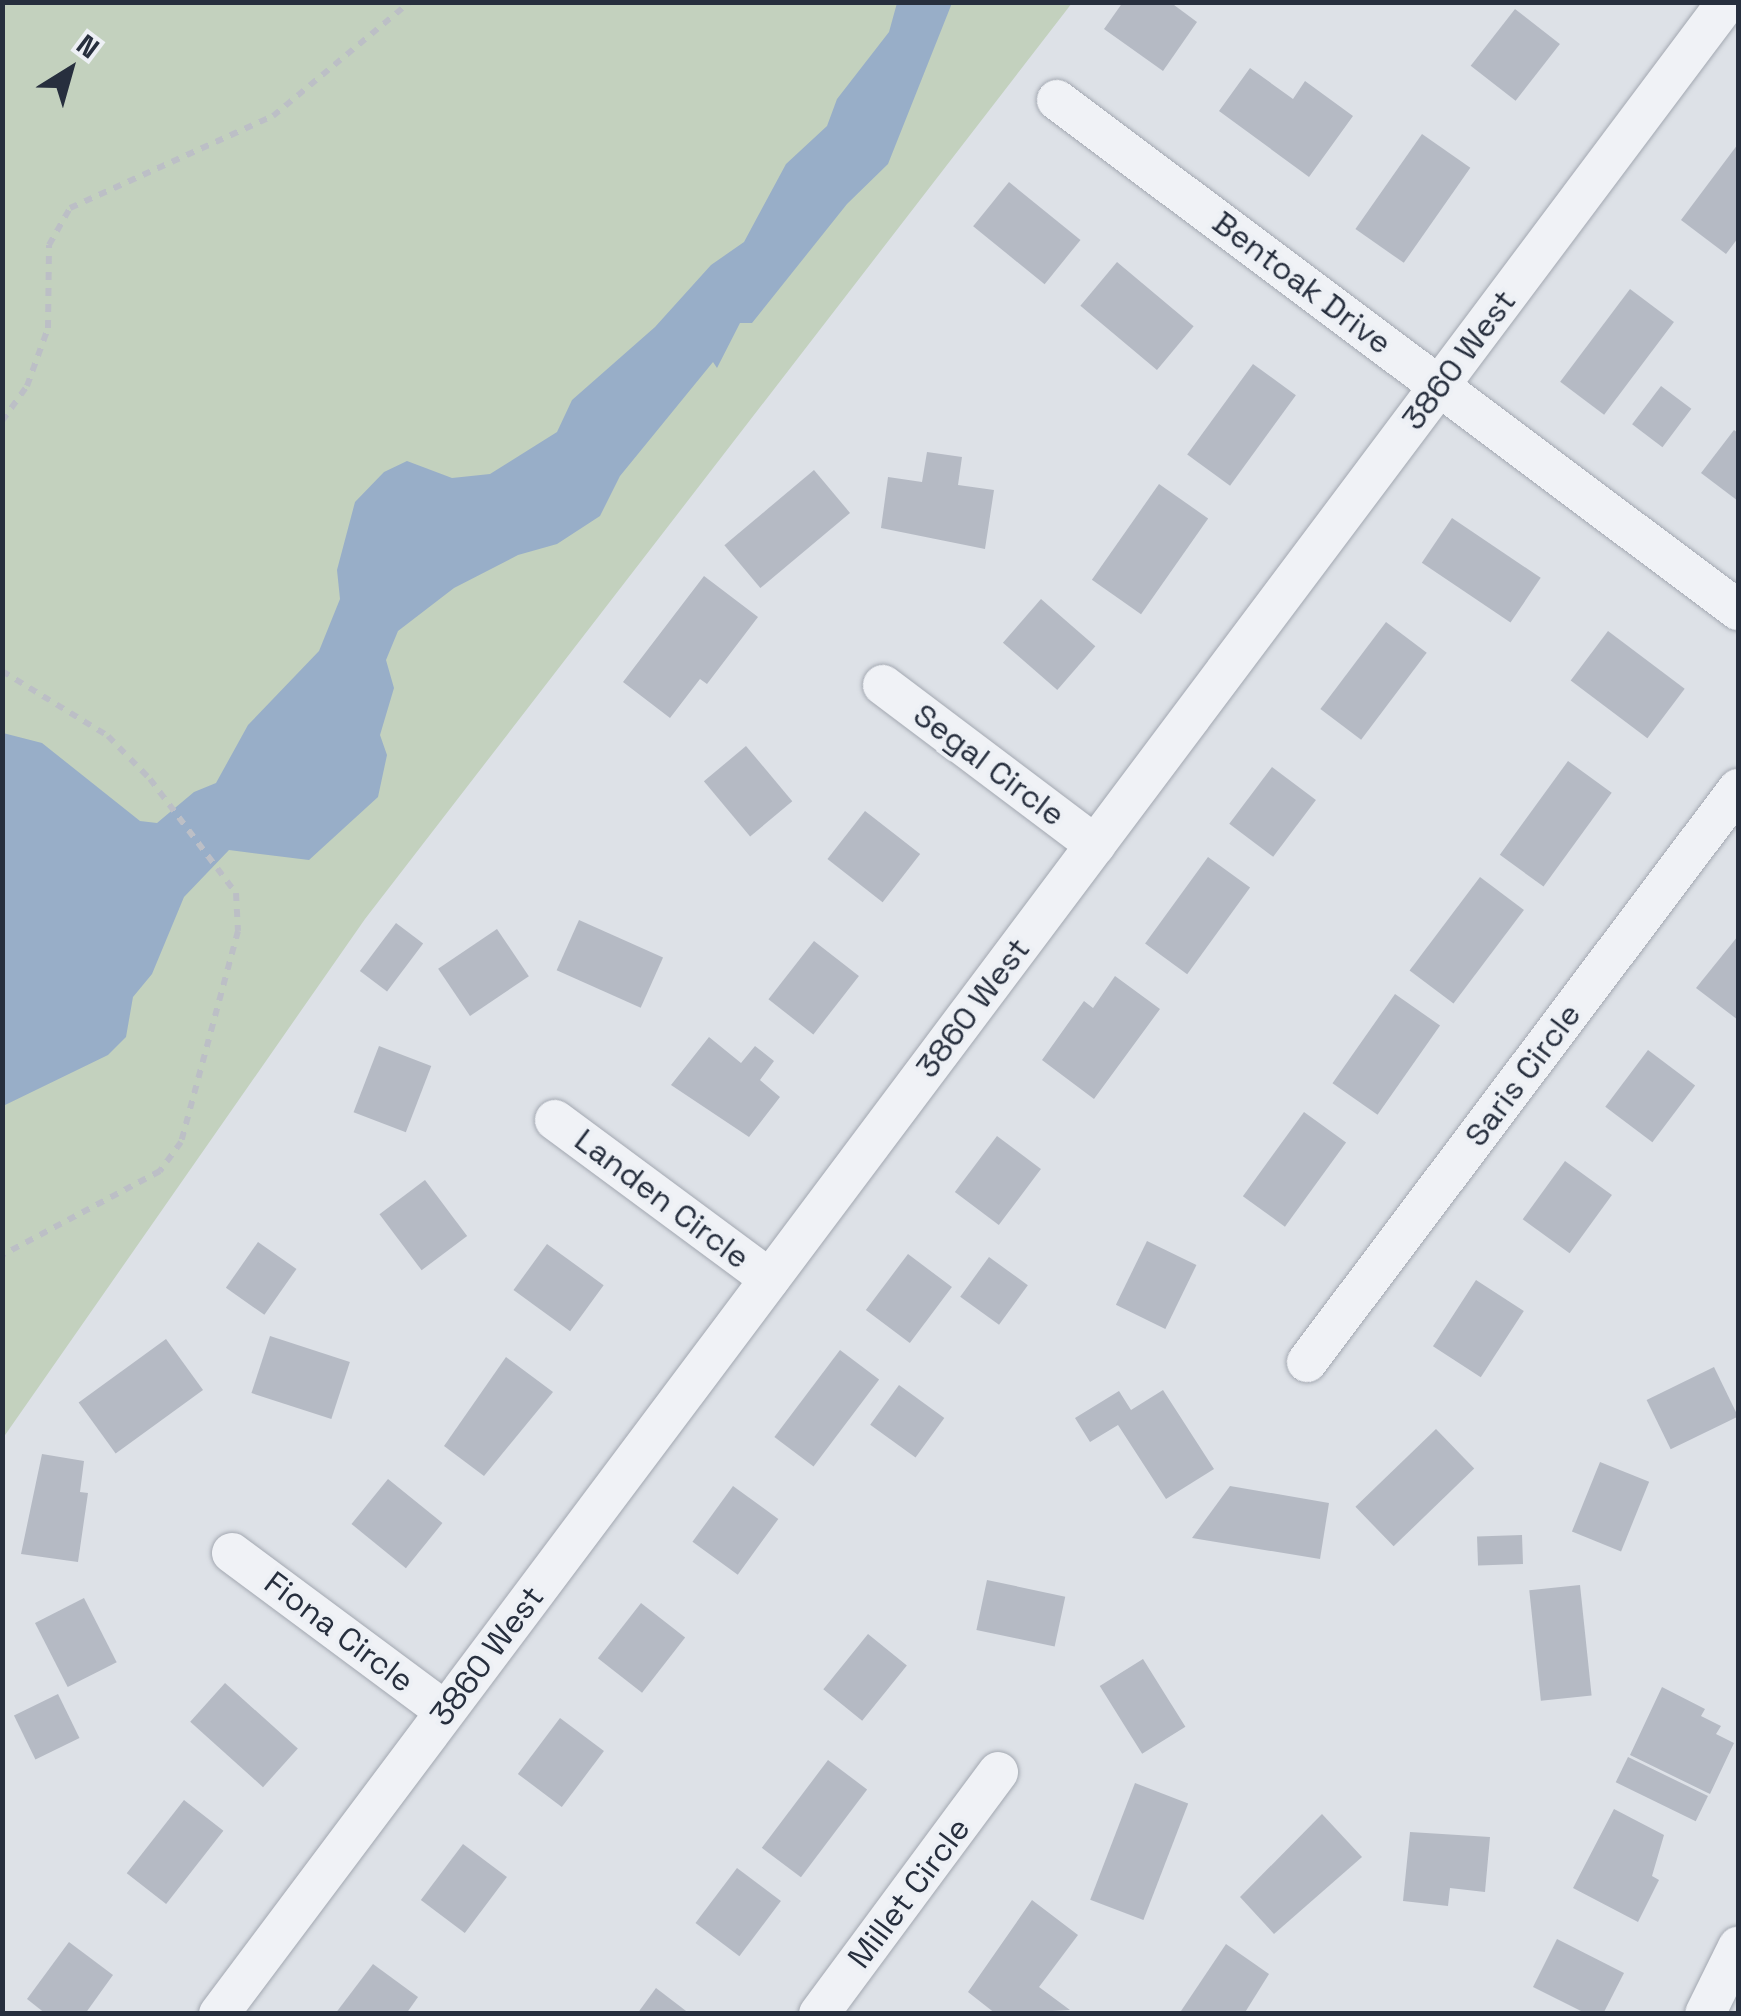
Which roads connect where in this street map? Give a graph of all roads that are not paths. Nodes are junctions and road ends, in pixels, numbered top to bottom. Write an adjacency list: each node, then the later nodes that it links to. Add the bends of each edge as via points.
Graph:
1 (1729, 2): 2 (street); 4 (street, 3860 West)
2 (1738, 9)
3 (1057, 100): 4 (street, Bentoak Drive)
4 (1440, 386): 5 (street, Bentoak Drive); 8 (street, 3860 West)
5 (1738, 610)
6 (883, 685): 8 (street, Segal Circle)
7 (1738, 789): 11 (street, Saris Circle)
8 (1095, 845): 10 (street, 3860 West)
9 (555, 1120): 10 (street, Landen Circle)
10 (770, 1279): 13 (street, 3860 West)
11 (1307, 1362)
12 (232, 1553): 13 (street, Fiona Circle)
13 (445, 1712): 16 (street, 3860 West)
14 (998, 1772): 17 (street, Millet Circle)
15 (1738, 1948): 18 (street)
16 (218, 2014)
17 (819, 2014)
18 (1705, 2014)

